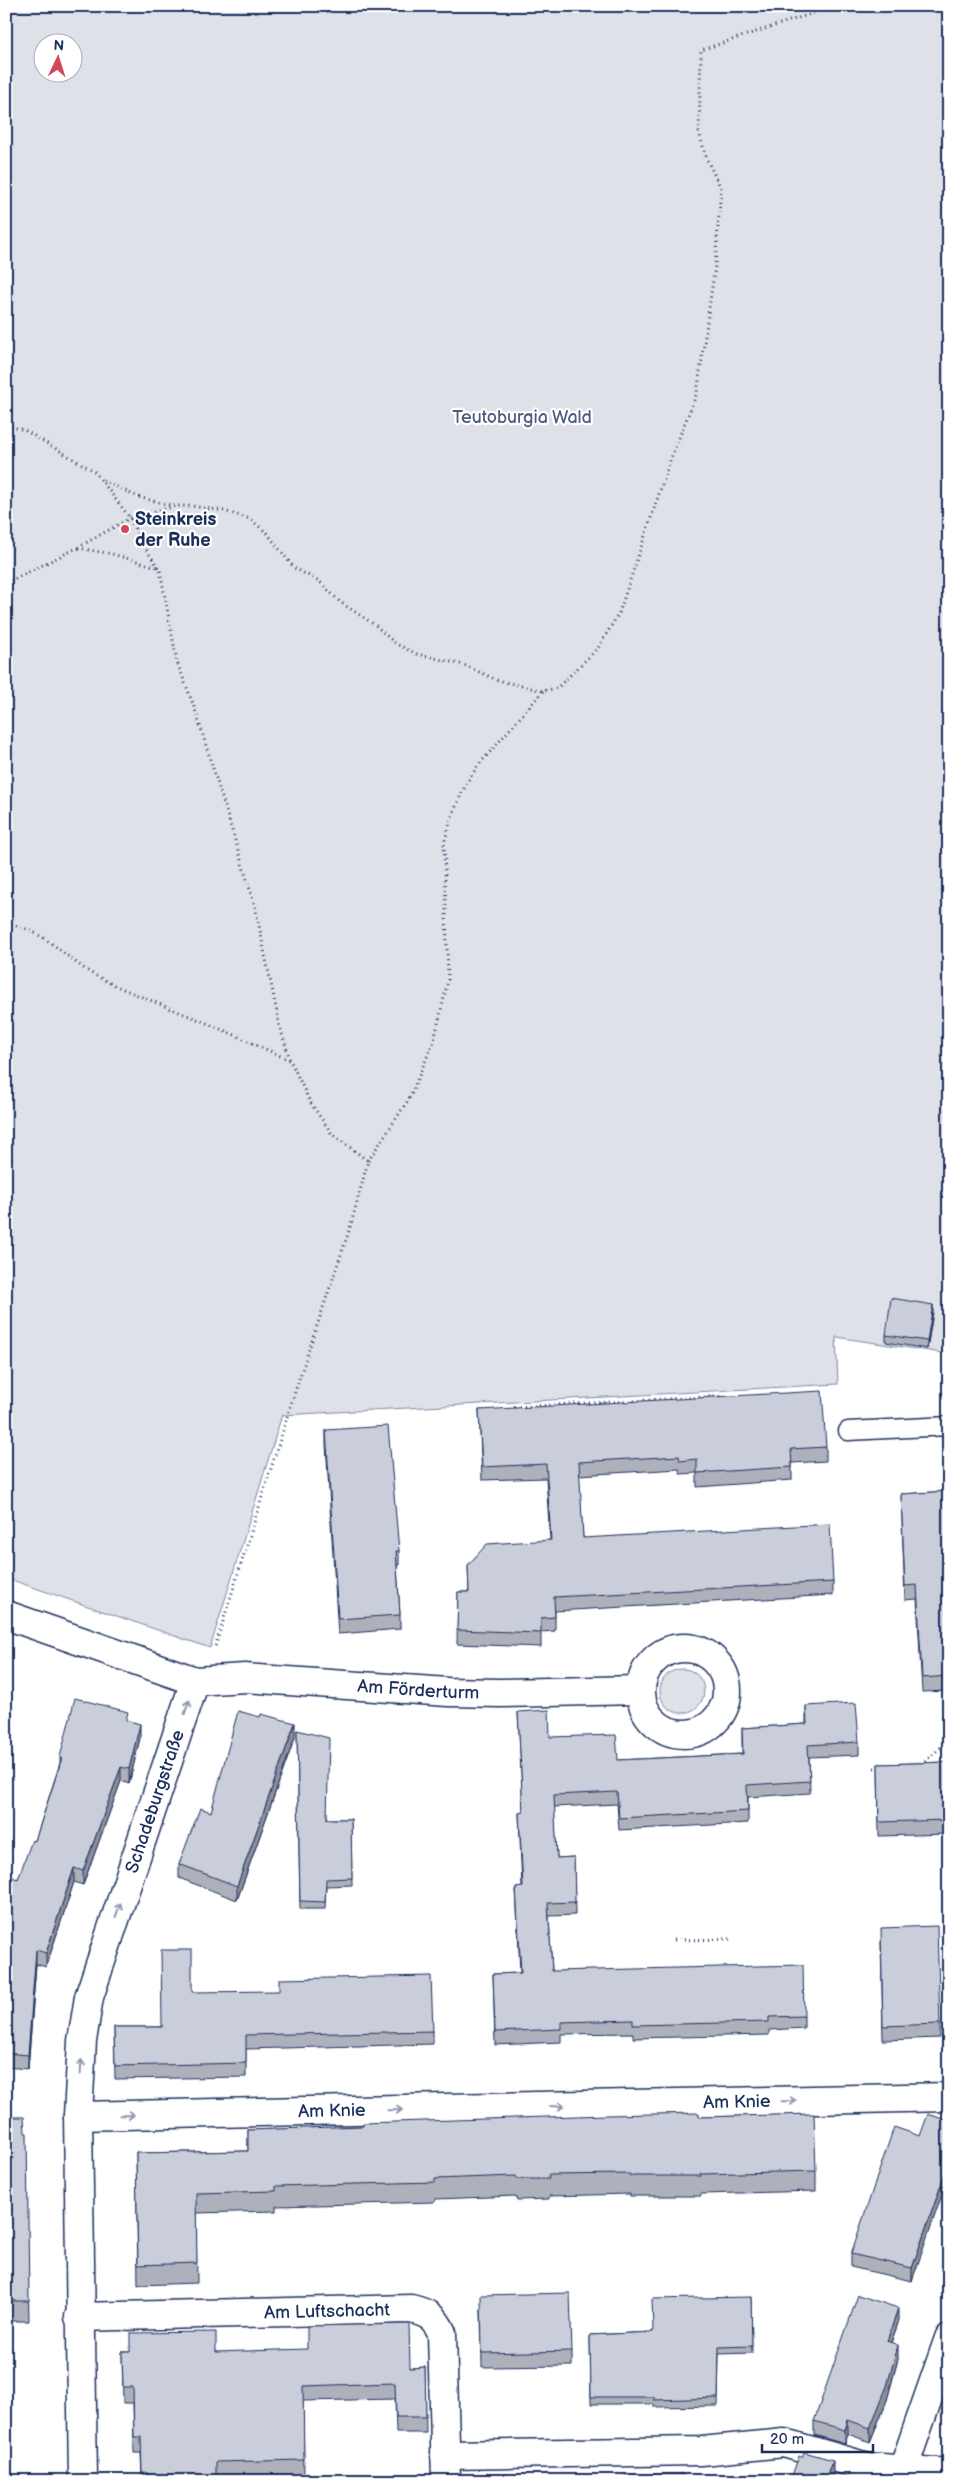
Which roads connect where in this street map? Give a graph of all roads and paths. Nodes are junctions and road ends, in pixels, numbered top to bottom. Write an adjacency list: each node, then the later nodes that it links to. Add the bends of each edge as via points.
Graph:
1 (835, 6): 9 (path, via 701,50 699,132 707,160 721,188 714,275 697,393 672,455 620,613 598,648 579,668 557,688)
2 (6, 425): 3 (path, via 24,430 88,467)
3 (102, 479): 4 (path, via 138,497); 5 (path)
4 (175, 506): 5 (path); 9 (path, via 224,510 250,519 267,534 294,568 319,581 340,602 375,624 396,644 417,654 464,665 497,680)
5 (130, 518): 6 (path); 7 (path)
6 (77, 548): 7 (path, via 112,554); 8 (path)
7 (158, 568): 11 (path, via 177,662 198,718 255,906 280,1028)
8 (6, 583)
9 (543, 691): 12 (path, via 477,767 453,813 444,843 448,980 434,1041 409,1099)
10 (6, 925): 11 (path, via 48,940 76,964 106,982)
11 (290, 1060): 12 (path, via 310,1102 332,1134)
12 (368, 1161): 18 (path, via 350,1228 214,1648)
13 (726, 1396): 14 (path)
14 (514, 1407)
15 (949, 1426): 16 (lane)
16 (848, 1431)
17 (6, 1615): 18 (street)
18 (196, 1681): 19 (street, Am Förderturm, via 245,1678 499,1694); 27 (street, Schadeburgstraße, one-way to 18, via 82,2041 89,1997)
19 (640, 1690)
20 (949, 1748): 21 (path, via 940,1748 922,1765)
21 (912, 1765)
22 (883, 1767): 23 (path)
23 (874, 1768)
24 (731, 1939): 25 (path)
25 (674, 1940)
26 (949, 2097): 27 (street, Am Knie, one-way to 26)
27 (78, 2116): 28 (street)
28 (79, 2317): 30 (street, Am Luftschacht, via 411,2309 426,2312 436,2319 442,2333); 33 (street)
29 (949, 2338): 32 (street)
30 (445, 2468): 32 (street, Am Luftschacht, via 784,2443)
31 (949, 2473): 32 (street, Am Luftschacht)
32 (901, 2475)
33 (82, 2481)

